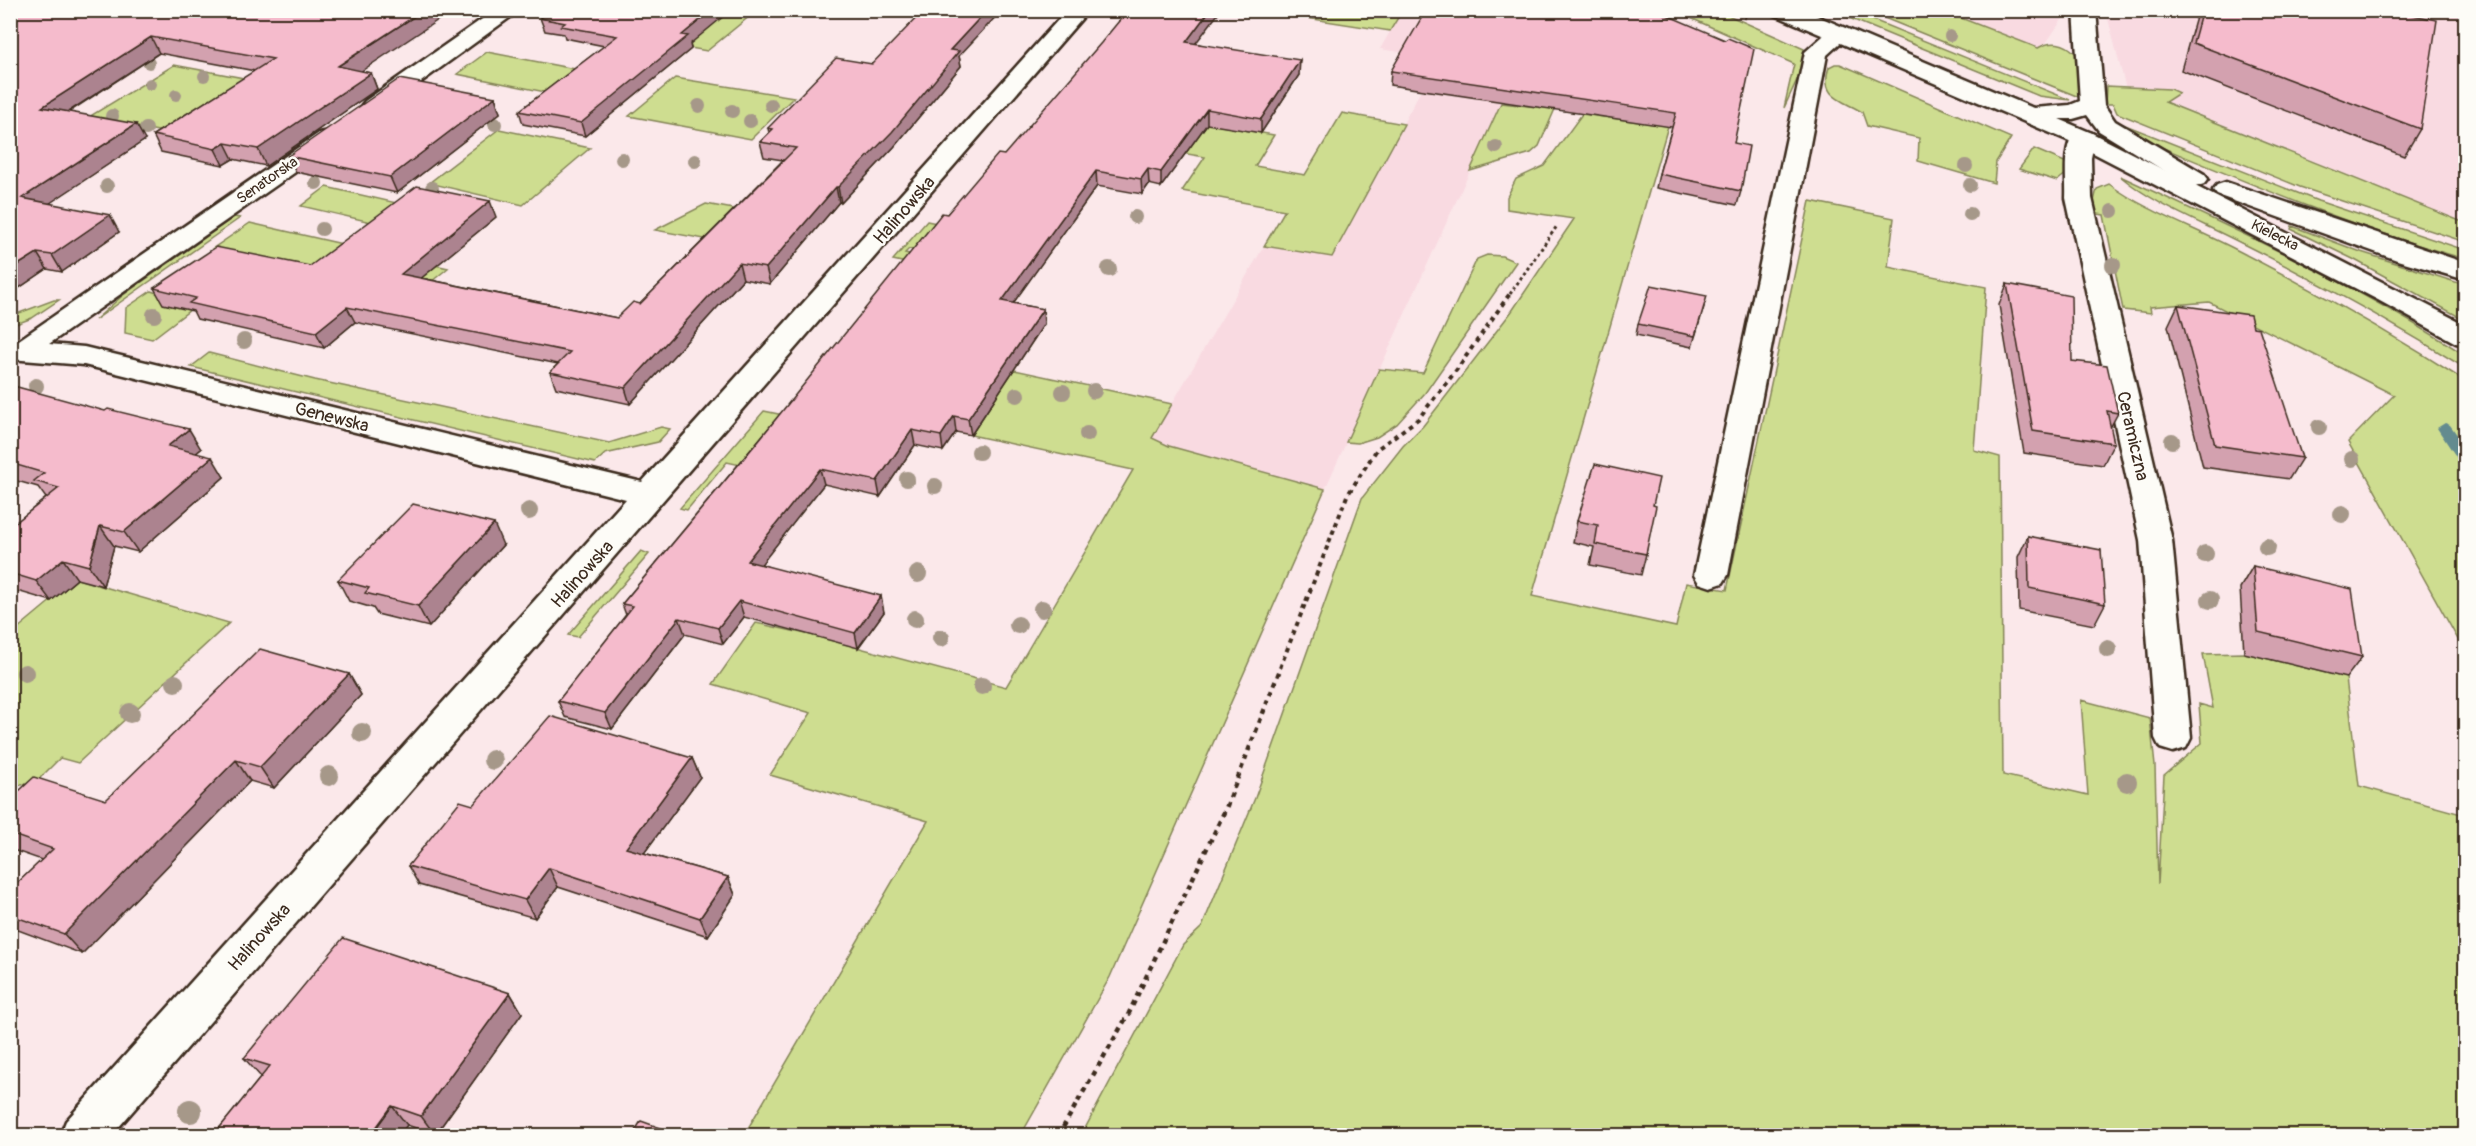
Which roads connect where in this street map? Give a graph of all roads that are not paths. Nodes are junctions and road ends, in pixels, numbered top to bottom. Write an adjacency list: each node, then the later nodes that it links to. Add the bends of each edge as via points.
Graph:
1 (510, 10): 12 (street, Senatorska)
2 (1079, 10): 13 (street, Halinowska)
3 (1783, 10): 5 (street, Kielecka)
4 (2085, 10): 6 (street)
5 (1839, 33): 7 (street, Kielecka); 14 (street, via 1816,52)
6 (2092, 105): 7 (street, via 2073,112); 9 (street, via 2107,126)
7 (2030, 114): 8 (street, Kielecka)
8 (2083, 138): 9 (street, Kielecka); 11 (street, Kielecka, via 2337,267); 15 (street, Ceramiczna, via 2079,198 2156,540)
9 (2195, 179): 10 (street, Kielecka)
10 (2466, 272)
11 (2466, 338)
12 (17, 350): 13 (street, Genewska, via 84,356)
13 (652, 495): 16 (street, Halinowska)
14 (1711, 574)
15 (2172, 738)
16 (82, 1136)

